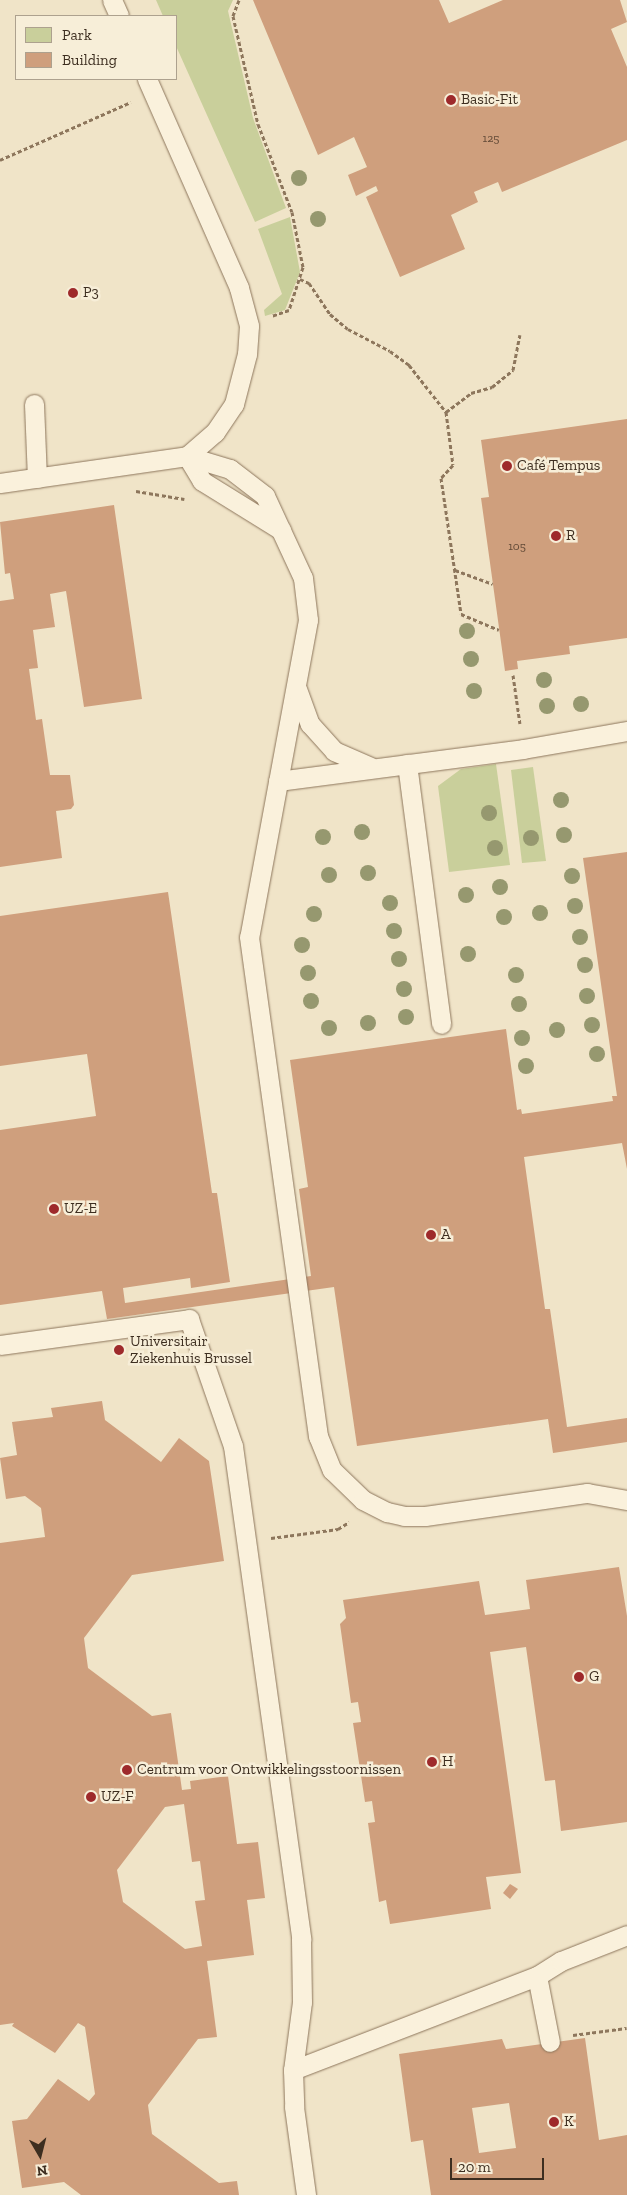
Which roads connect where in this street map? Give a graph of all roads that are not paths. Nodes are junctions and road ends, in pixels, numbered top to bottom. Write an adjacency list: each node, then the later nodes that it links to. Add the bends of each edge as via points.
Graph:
1 (112, 0): 2 (lane)
2 (119, 15)
3 (146, 80): 5 (lane, via 239,288 249,326 247,354 234,404 215,432)
4 (34, 404): 6 (lane)
5 (187, 456): 6 (lane); 8 (lane, via 202,481); 8 (lane, via 230,469 265,496)
6 (36, 478): 7 (lane)
7 (0, 483)
8 (282, 530): 9 (lane, via 308,599 308,620)
9 (297, 689): 12 (lane, via 310,724 334,751); 13 (lane)
10 (627, 732): 11 (lane)
11 (407, 764): 12 (lane); 14 (lane)
12 (372, 768): 13 (lane)
13 (278, 780): 16 (lane, via 249,937 318,1436 332,1470 354,1494 372,1506 404,1516 425,1516 587,1493)
14 (441, 1024)
15 (0, 1345): 20 (lane, via 189,1320 233,1446 302,1939 302,2002)
16 (627, 1500)
17 (627, 1935): 18 (lane, via 561,1961)
18 (537, 1976): 19 (lane); 20 (lane)
19 (550, 2042)
20 (293, 2070): 21 (lane, via 294,2107)
21 (306, 2195)

